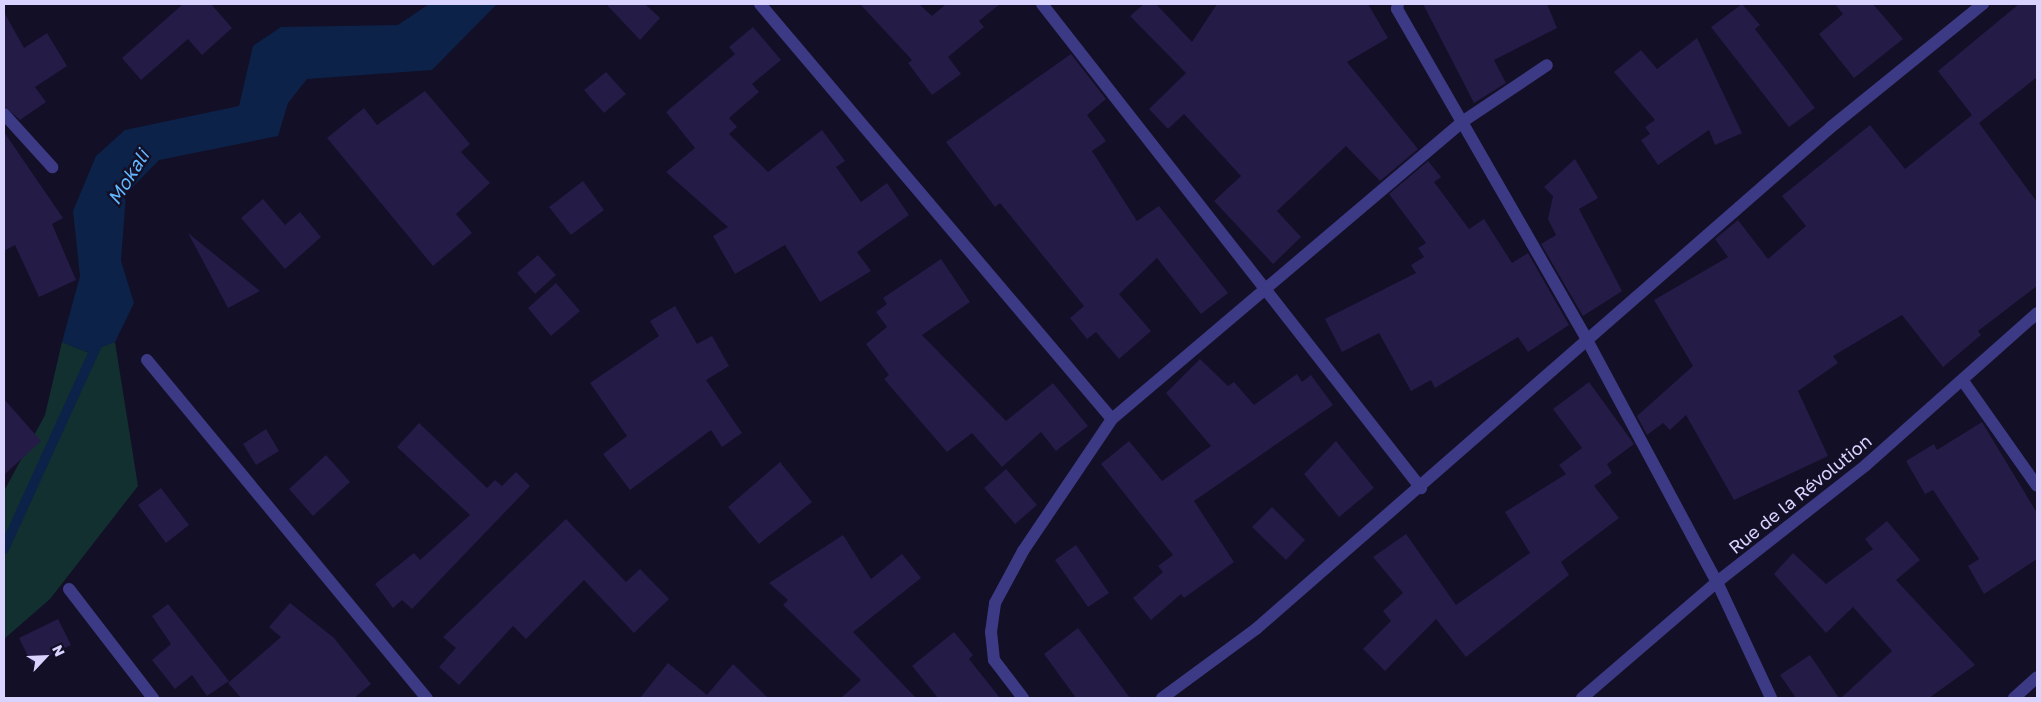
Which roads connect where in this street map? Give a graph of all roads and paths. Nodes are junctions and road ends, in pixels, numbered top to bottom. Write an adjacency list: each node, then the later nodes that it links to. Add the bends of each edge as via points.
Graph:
1 (760, 4): 14 (street)
2 (1042, 4): 9 (street)
3 (1983, 4): 11 (street, via 1831,126)
4 (1398, 6): 7 (street)
5 (1546, 65): 7 (street)
6 (4, 114): 8 (street)
7 (1462, 122): 9 (street); 11 (street)
8 (52, 167)
9 (1265, 286): 14 (street); 16 (street)
10 (2037, 313): 13 (street, Rue de la Révolution)
11 (1587, 340): 16 (street); 17 (street)
12 (147, 360): 21 (street)
13 (1963, 381): 15 (street); 17 (street, Rue de la Révolution)
14 (1112, 419): 22 (street, via 1023,551 995,603 991,632 994,660)
15 (2037, 486)
16 (1421, 488): 23 (street, via 1256,629)
17 (1717, 582): 24 (street, Rue de la Révolution); 25 (street)
18 (69, 589): 20 (street)
19 (2037, 677): 26 (street)
20 (153, 698)
21 (426, 698)
22 (1023, 698)
23 (1162, 698)
24 (1582, 698)
25 (1771, 698)
26 (2014, 698)

